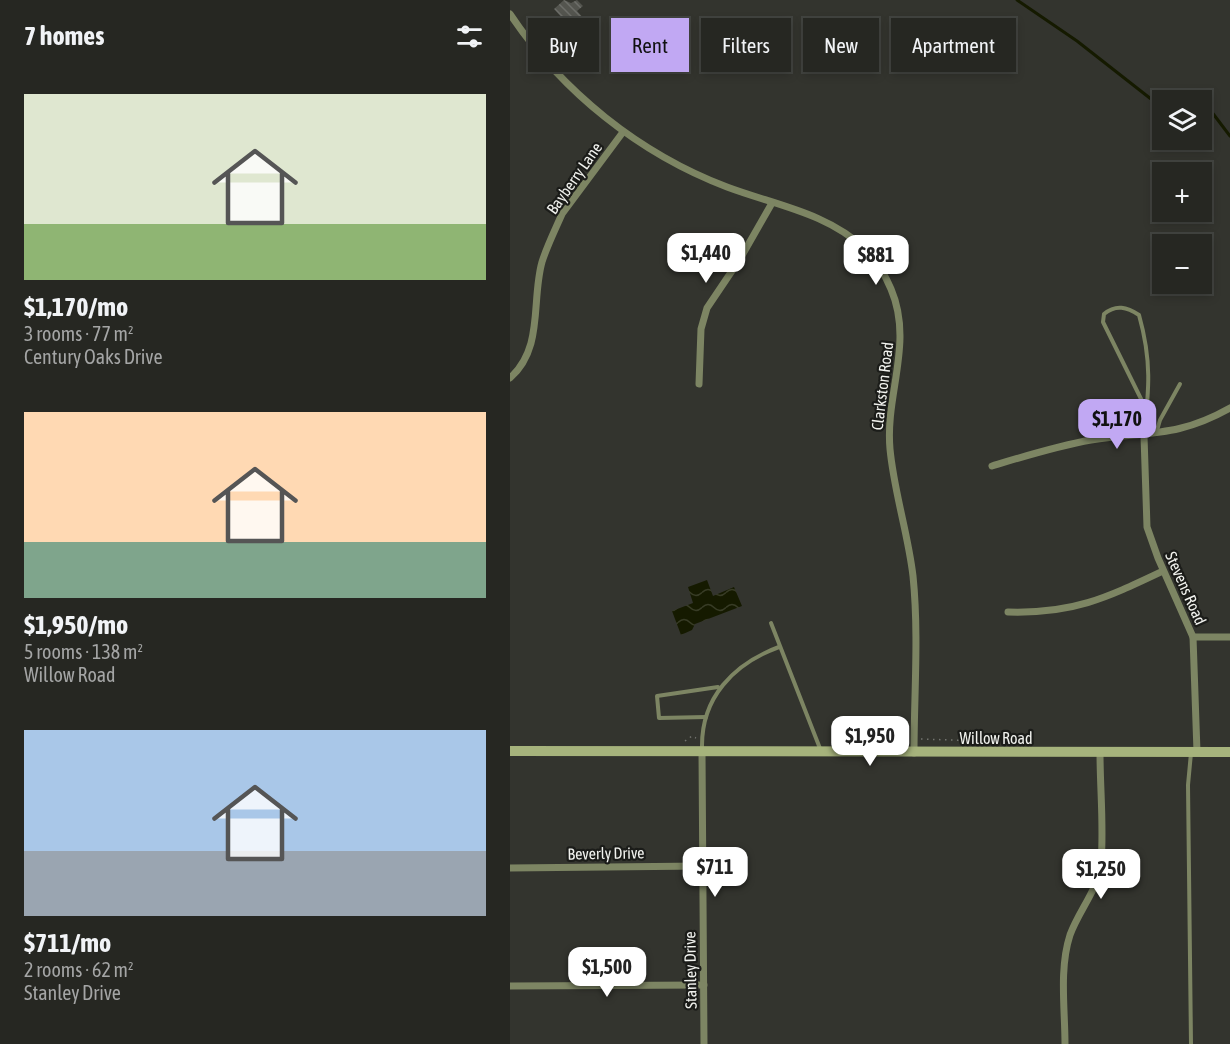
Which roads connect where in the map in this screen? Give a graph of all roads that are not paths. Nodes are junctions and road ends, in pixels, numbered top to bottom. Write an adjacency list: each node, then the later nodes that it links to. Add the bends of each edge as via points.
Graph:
1 (510, 14): 2 (street, Clarkston Road, via 547,61)
2 (623, 132): 3 (street, Clarkston Road, via 687,169); 4 (street, Bayberry Lane, via 559,222 542,264 529,350)
3 (772, 203): 5 (street, via 707,308 701,329); 25 (street, Clarkston Road, via 825,220 866,249 886,277 900,319 901,354 889,435 913,579)
4 (510, 378)
5 (699, 384)
6 (1180, 384): 9 (lane)
7 (1230, 408): 9 (street, via 1194,425)
8 (1147, 411): 8 (lane, via 1150,383 1138,315 1120,307 1111,309 1104,314 1103,322); 10 (lane)
9 (1156, 434): 10 (street)
10 (1144, 436): 11 (street, via 1074,444); 12 (street, Stevens Road, via 1147,526)
11 (992, 466)
12 (1163, 571): 13 (street, via 1083,606); 16 (street, Stevens Road)
13 (1008, 612)
14 (771, 623): 17 (lane)
15 (1230, 637): 16 (street)
16 (1193, 638): 23 (street, Stevens Road)
17 (779, 647): 18 (lane, via 754,658); 21 (lane)
18 (719, 687): 19 (lane); 19 (lane, via 657,696 659,718)
19 (706, 717): 22 (lane)
20 (510, 751): 22 (street, Willow Road)
21 (822, 751): 22 (street, Willow Road); 25 (street, Willow Road)
22 (702, 752): 27 (street, Stanley Drive)
23 (1194, 752): 24 (street, Willow Road); 26 (street, Willow Road); 33 (lane, via 1188,796)
24 (1230, 752)
25 (914, 753): 26 (street, Willow Road)
26 (1100, 753): 32 (street, via 1101,863 1096,884 1068,946 1064,975)
27 (702, 866): 28 (street, Beverly Drive); 29 (street, Stanley Drive)
28 (510, 868)
29 (704, 985): 30 (street); 31 (street, Stanley Drive)
30 (510, 986)
31 (704, 1044)
32 (1065, 1044)
33 (1191, 1044)

